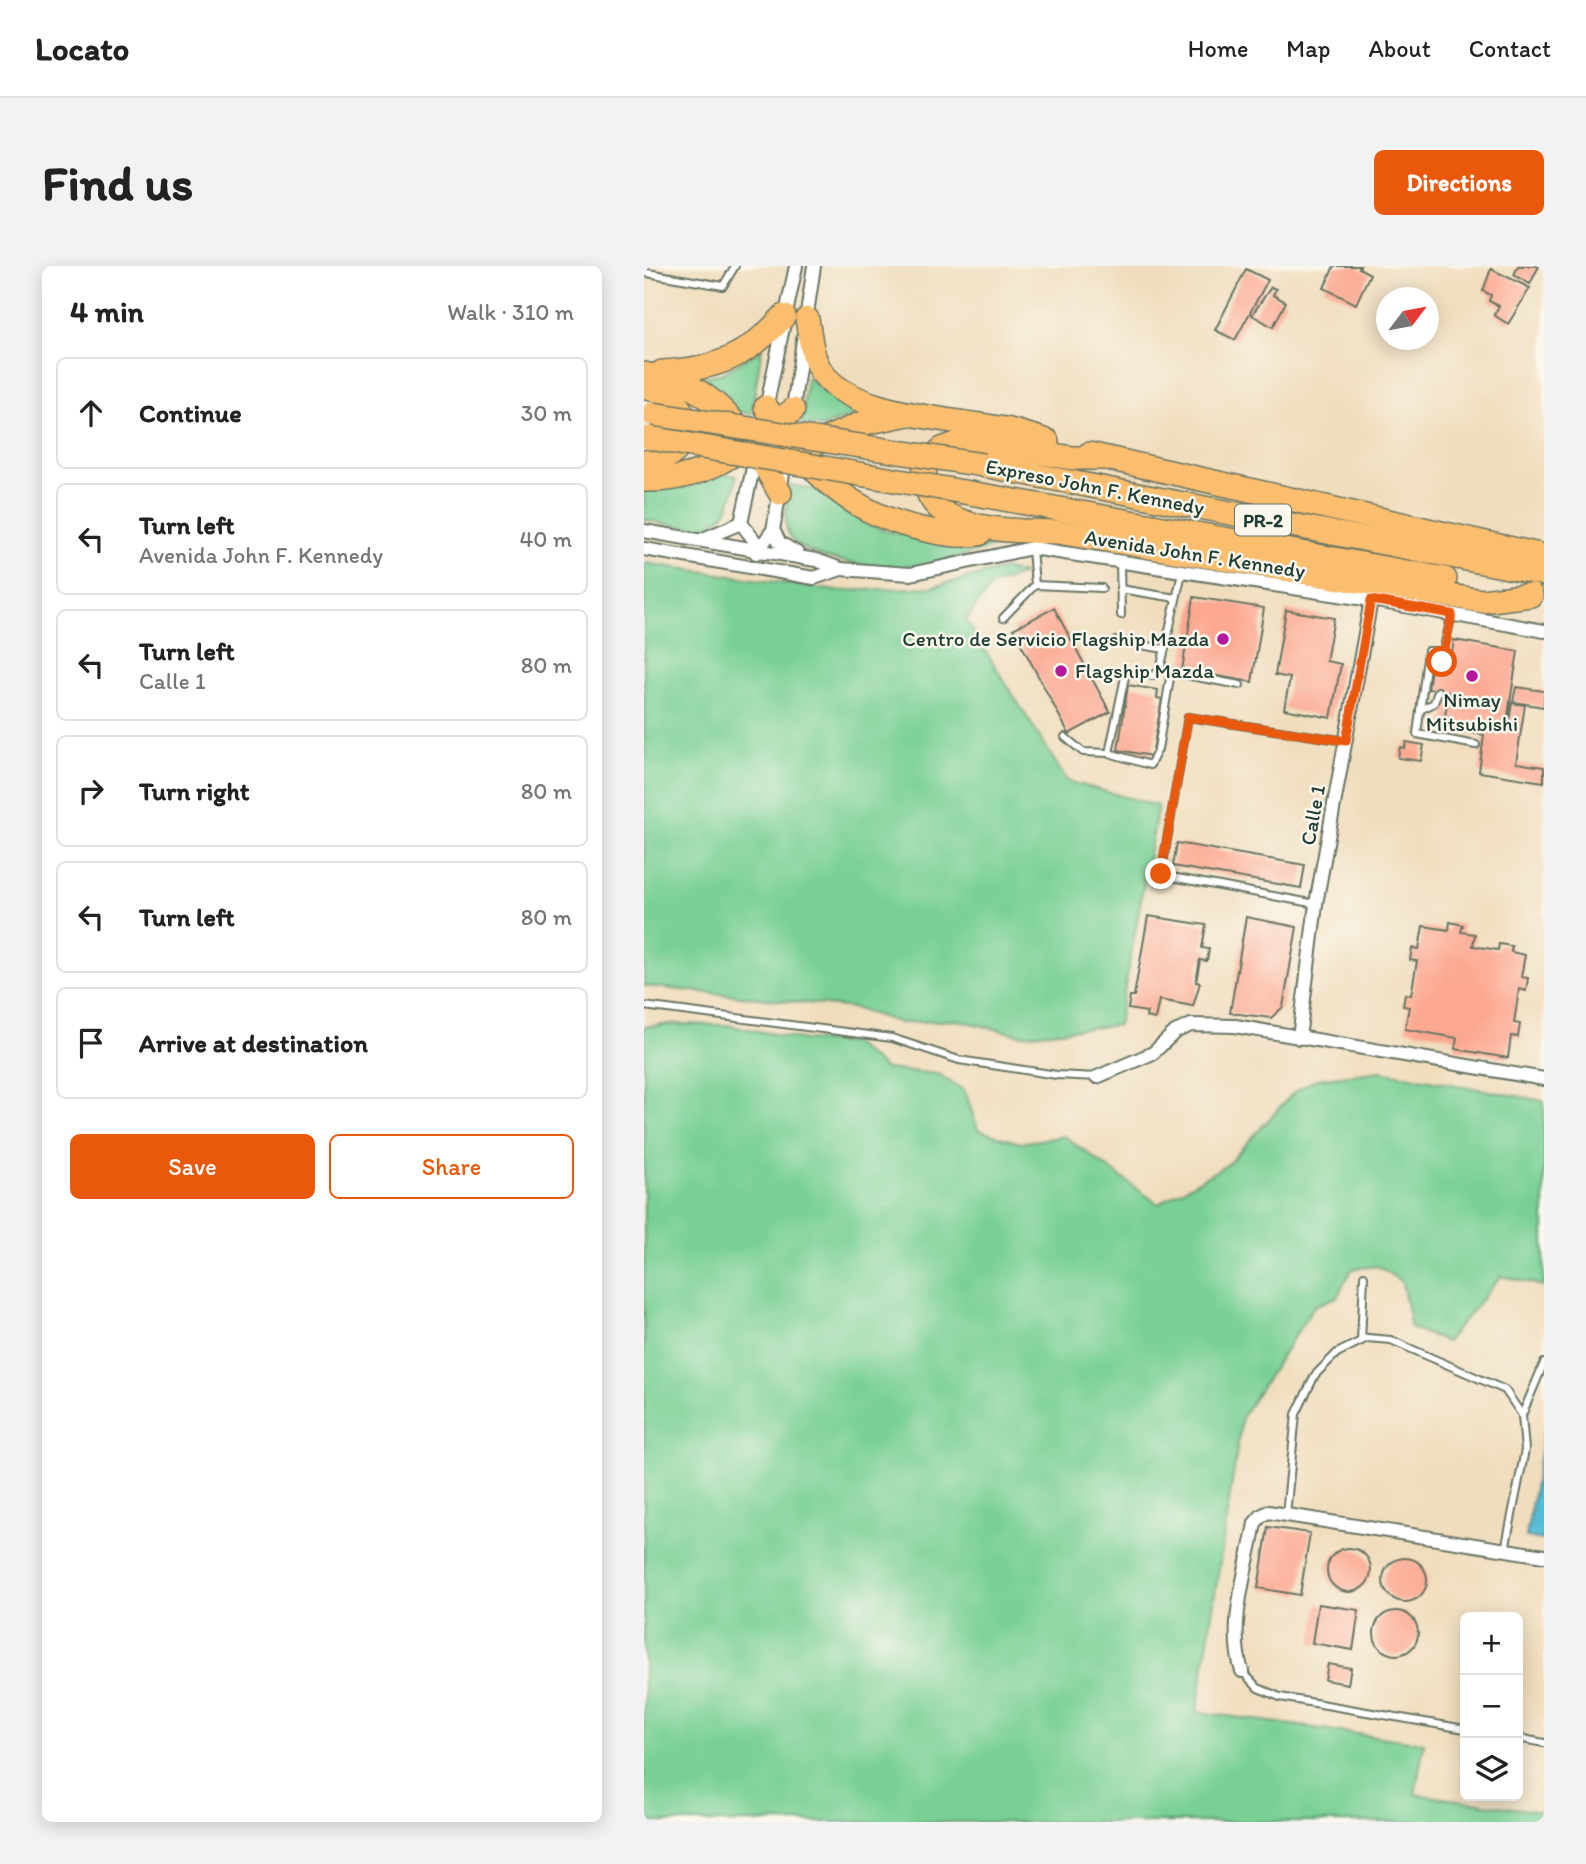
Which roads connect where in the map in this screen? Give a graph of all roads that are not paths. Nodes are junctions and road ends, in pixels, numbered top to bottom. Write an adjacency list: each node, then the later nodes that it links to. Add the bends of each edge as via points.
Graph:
1 (734, 266): 4 (lane, via 723,286)
2 (796, 266): 5 (street)
3 (814, 266): 5 (street)
4 (648, 273)
5 (796, 318): 6 (highway, via 732,359 710,367); 9 (highway, via 828,379 857,399); 11 (street); 11 (street)
6 (644, 374): 11 (highway, via 683,383)
7 (644, 387): 13 (highway, via 675,400 686,432 681,449 659,461)
8 (649, 413): 30 (highway, Expreso John F. Kennedy / PR-2, bridge, via 983,465)
9 (911, 413): 11 (highway); 12 (highway, via 1007,429)
10 (647, 437): 35 (highway, Expreso John F. Kennedy / PR-2, bridge)
11 (772, 442): 14 (highway, via 702,473); 15 (highway); 16 (street); 17 (highway, via 850,502 883,518 948,534)
12 (1102, 458): 17 (highway, via 1073,458 964,441 942,449 925,465 924,486 929,497 951,518); 24 (highway)
13 (644, 462)
14 (644, 480)
15 (780, 493): 18 (street)
16 (741, 523): 20 (street); 23 (street)
17 (1003, 529): 35 (highway, via 1057,532 1482,601)
18 (773, 530): 23 (street); 25 (street, via 790,551)
19 (644, 531): 20 (street, Avenida John F. Kennedy)
20 (698, 540): 23 (street, Avenida John F. Kennedy)
21 (1032, 548): 26 (street, Avenida John F. Kennedy); 28 (street, Avenida John F. Kennedy, via 910,574); 32 (lane)
22 (644, 549): 27 (street, Avenida John F. Kennedy)
23 (760, 551): 25 (street, Avenida John F. Kennedy); 27 (street); 31 (street)
24 (1544, 556)
25 (816, 560): 28 (street, Avenida John F. Kennedy)
26 (1120, 562): 29 (street, Avenida John F. Kennedy); 34 (lane)
27 (725, 563): 31 (street, Avenida John F. Kennedy)
28 (841, 569): 31 (street, Avenida John F. Kennedy, via 814,578)
29 (1182, 573): 36 (lane); 37 (street, Avenida John F. Kennedy)
30 (1544, 574)
31 (803, 576)
32 (1035, 584): 33 (lane); 40 (lane)
33 (1102, 588)
34 (1120, 589): 36 (lane); 39 (lane)
35 (1537, 596)
36 (1177, 598): 43 (lane)
37 (1371, 600): 38 (street, Avenida John F. Kennedy); 52 (street, Calle 1)
38 (1452, 614): 41 (street, Avenida John F. Kennedy); 44 (lane)
39 (1121, 615)
40 (1003, 618)
41 (1544, 631)
42 (1116, 640): 43 (lane)
43 (1165, 649): 46 (lane)
44 (1443, 652): 45 (lane); 50 (lane, via 1428,651)
45 (1442, 662)
46 (1160, 670): 47 (lane); 54 (lane, via 1153,676 1126,672)
47 (1171, 672): 48 (lane); 54 (lane, via 1158,749 1150,765)
48 (1240, 685)
49 (1438, 691): 50 (lane, via 1434,703)
50 (1420, 710): 53 (lane, via 1416,734)
51 (1065, 737): 54 (lane, via 1083,752)
52 (1346, 741): 55 (street, Calle 1); 55 (lane, via 1188,717 1161,874)
53 (1476, 745)
54 (1109, 753)
55 (1316, 904): 57 (street, Calle 1)
56 (644, 1006): 58 (lane, via 892,1038 959,1060)
57 (1299, 1038): 58 (street, via 1235,1026 1191,1025 1175,1032 1153,1053); 59 (street)
58 (1097, 1077)
59 (1544, 1079)
60 (1364, 1276): 61 (lane)
61 (1361, 1341): 63 (lane, via 1391,1340 1505,1390); 64 (lane, via 1337,1353 1315,1375 1296,1414)
62 (1544, 1363): 63 (lane)
63 (1521, 1415): 65 (lane, via 1525,1450)
64 (1286, 1515): 65 (street); 67 (street, via 1268,1512 1255,1523 1236,1642)
65 (1505, 1550): 66 (street)
66 (1544, 1556)
67 (1242, 1671): 68 (lane, via 1258,1688 1280,1697)
68 (1460, 1728)
69 (1523, 1739): 70 (lane)
70 (1544, 1742)

